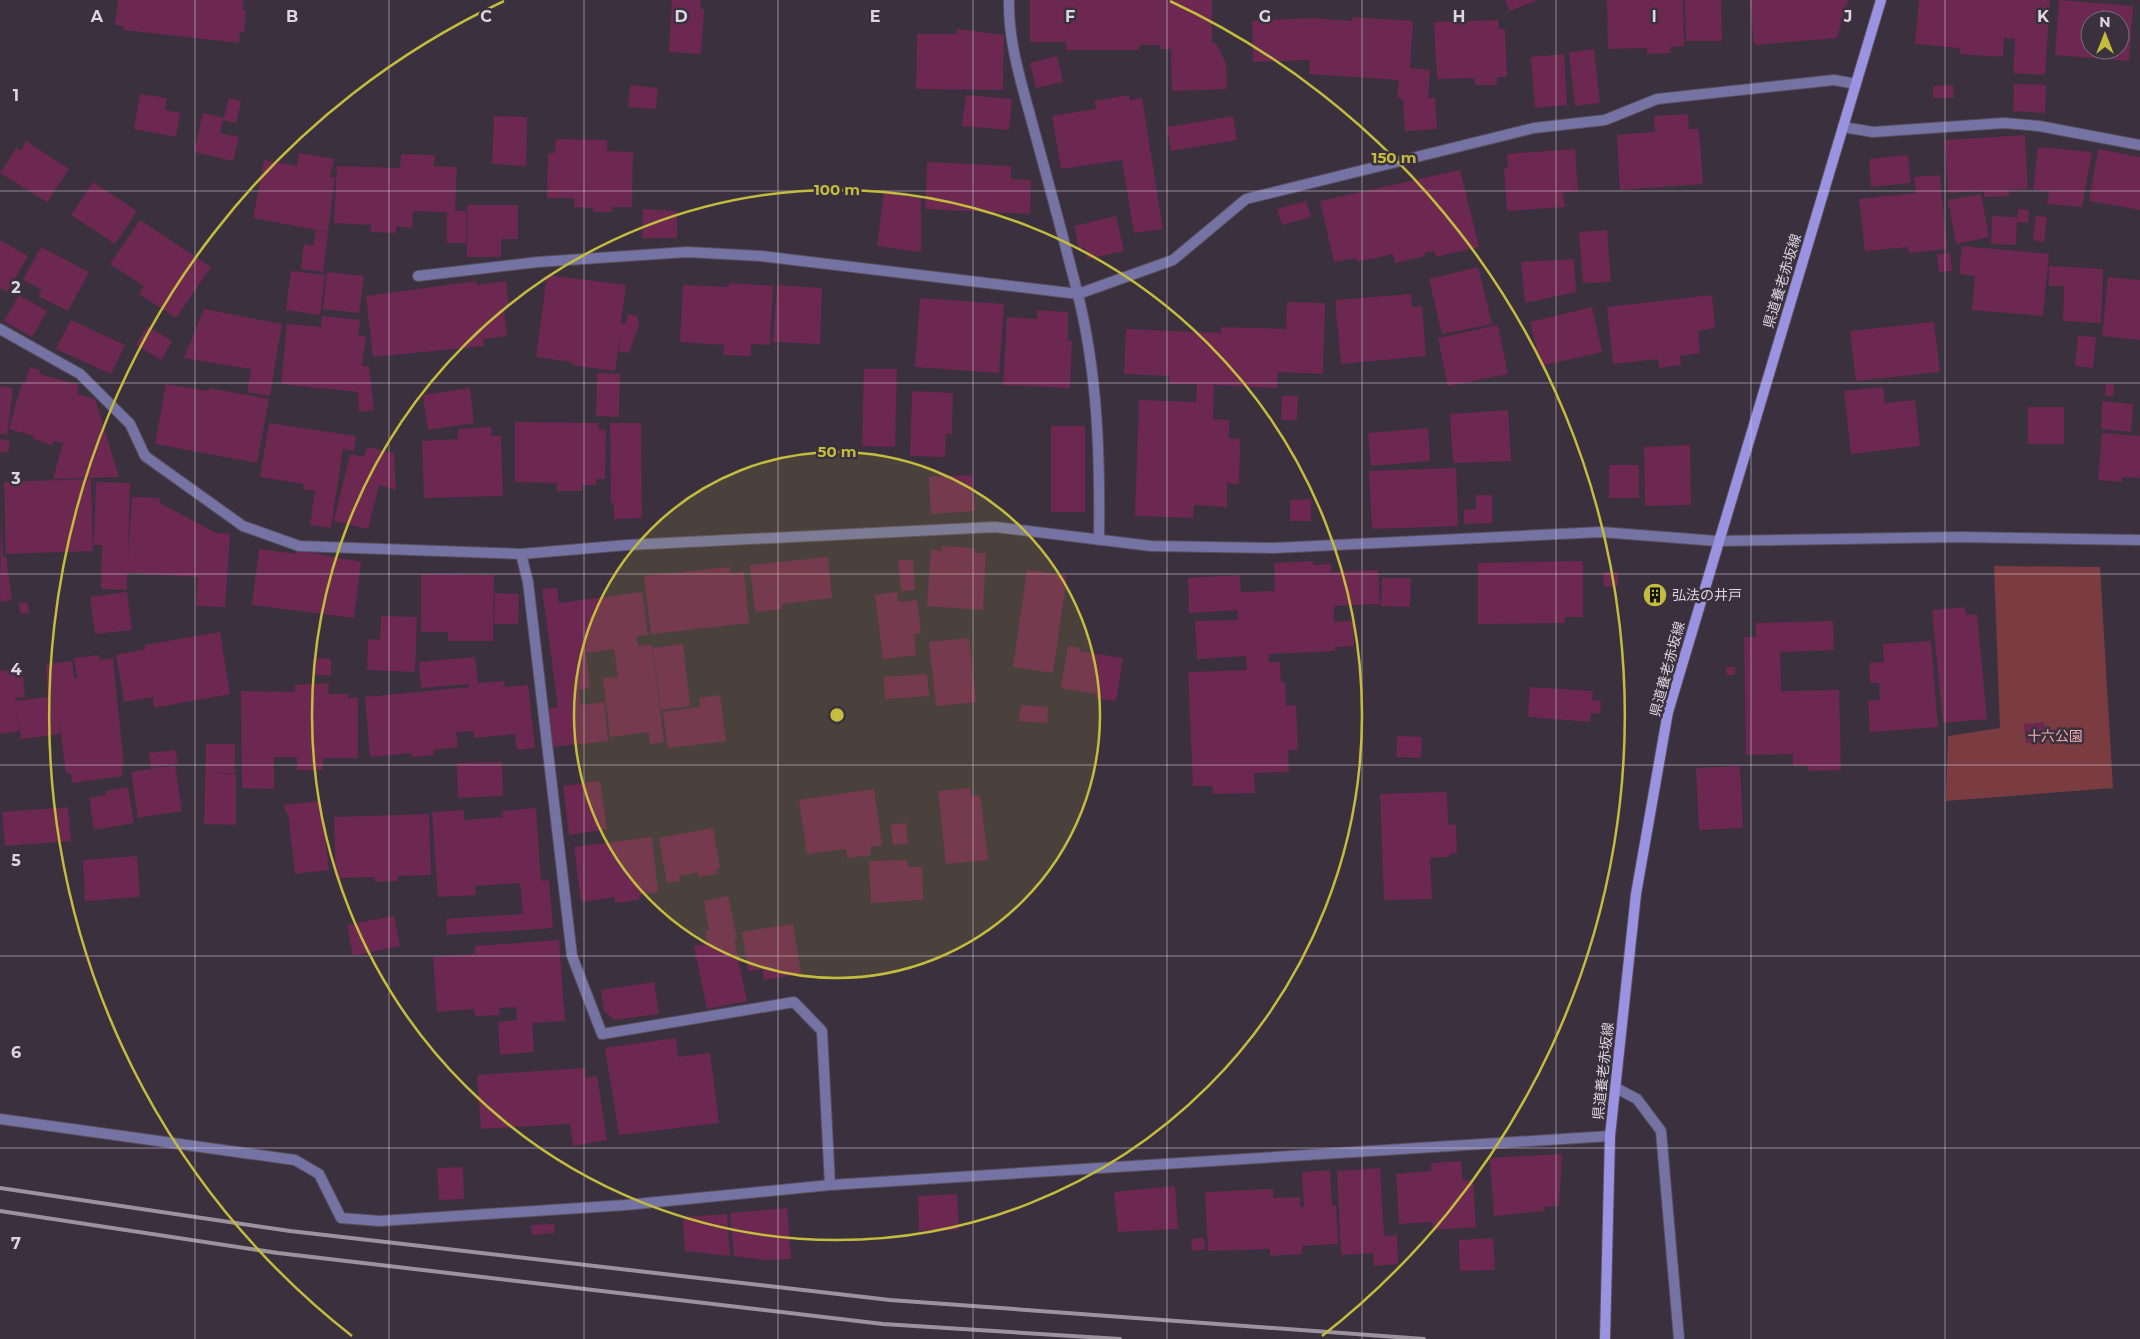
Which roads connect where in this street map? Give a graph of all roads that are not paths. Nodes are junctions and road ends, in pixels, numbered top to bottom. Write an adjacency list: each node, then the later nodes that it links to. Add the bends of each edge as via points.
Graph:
1 (1009, 0): 7 (street, via 1008,22 1016,64)
2 (1881, 0): 3 (main road, 県道養老赤坂線)
3 (1856, 84): 4 (main road, 県道養老赤坂線); 7 (street, via 1834,80 1657,99 1605,120 1534,128 1246,199 1173,260)
4 (1843, 127): 5 (street, via 1873,132 2004,123 2039,126); 11 (main road, 県道養老赤坂線)
5 (2140, 145)
6 (418, 276): 7 (street, via 538,262 687,252 761,256)
7 (1078, 294): 9 (street, via 1094,370 1100,464)
8 (0, 329): 12 (street, via 80,374 130,424 145,456 243,526 299,546)
9 (1099, 540): 11 (street, via 1151,546 1274,548 1601,532); 12 (street, via 995,527 627,545)
10 (2140, 540): 11 (street, via 1959,537)
11 (1717, 541): 13 (main road, 県道養老赤坂線, via 1668,712 1636,894)
12 (521, 554): 16 (street, via 528,582 572,956 602,1034 794,1002 822,1031)
13 (1616, 1088): 15 (main road, 県道養老赤坂線); 18 (street, via 1637,1099 1661,1131)
14 (0, 1119): 16 (street, via 294,1160 319,1174 341,1218 380,1221 626,1205)
15 (1610, 1136): 16 (street); 17 (main road, 県道養老赤坂線)
16 (830, 1185)
17 (1605, 1339)
18 (1679, 1339)

